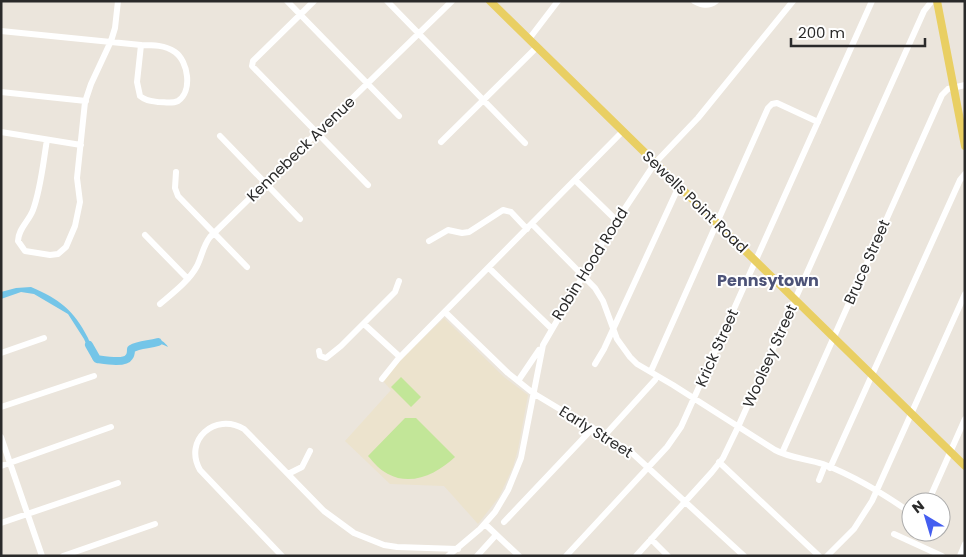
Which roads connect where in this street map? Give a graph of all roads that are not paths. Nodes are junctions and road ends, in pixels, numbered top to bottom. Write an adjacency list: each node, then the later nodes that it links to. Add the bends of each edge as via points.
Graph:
1 (118, 1): 18 (street)
2 (287, 1): 14 (street)
3 (314, 1): 14 (street)
4 (387, 1): 16 (street)
5 (452, 1): 16 (street, Kennebeck Avenue)
6 (490, 1): 17 (main road, Sewells Point Road)
7 (558, 1): 17 (street)
8 (694, 1): 9 (street, via 705,6)
9 (716, 1)
10 (793, 1): 38 (street, Robin Hood Road, via 702,113)
11 (872, 1): 28 (street, Krick Street)
12 (932, 1): 59 (street, Woolsey Street, via 924,11)
13 (937, 1): 23 (main road)
14 (300, 15): 21 (street); 31 (street, via 254,61 252,68)
15 (1, 31): 18 (street)
16 (419, 34): 21 (street, Kennebeck Avenue); 26 (street)
17 (529, 39): 20 (main road, Sewells Point Road)
18 (111, 41): 19 (street); 25 (street)
19 (141, 44): 19 (street, via 137,82 140,96 150,101 171,103 179,100 187,81 183,60 171,49)
20 (537, 47): 26 (street); 29 (main road, Sewells Point Road)
21 (368, 83): 27 (street); 31 (street, Kennebeck Avenue)
22 (965, 85): 23 (street)
23 (954, 88): 37 (main road); 66 (street, Bruce Street, via 942,95)
24 (1, 92): 25 (street)
25 (86, 100): 36 (street)
26 (484, 100): 34 (street); 35 (street)
27 (399, 116)
28 (818, 122): 47 (street, via 775,103 768,108); 52 (street, Krick Street)
29 (623, 131): 38 (main road, Sewells Point Road); 41 (street)
30 (1, 132): 33 (street)
31 (317, 134): 42 (street, Kennebeck Avenue); 43 (street)
32 (220, 136): 42 (street)
33 (47, 140): 36 (street); 36 (street, via 34,207 18,241 25,251 50,255 64,250 78,218 77,178)
34 (441, 142)
35 (525, 144)
36 (81, 145)
37 (965, 146)
38 (655, 163): 44 (main road, Sewells Point Road); 46 (street, Robin Hood Road)
39 (176, 172): 49 (street, via 178,196)
40 (965, 174): 73 (street)
41 (575, 180): 46 (street); 48 (street)
42 (266, 183): 45 (street); 49 (street, Kennebeck Avenue)
43 (368, 185)
44 (679, 186): 47 (main road, Sewells Point Road); 64 (street)
45 (300, 219)
46 (616, 220): 55 (street, Robin Hood Road)
47 (718, 224): 52 (main road, Sewells Point Road); 72 (street)
48 (529, 226): 51 (street, via 503,210 469,232 448,230); 54 (street); 55 (street)
49 (214, 233): 53 (street); 56 (street, Kennebeck Avenue)
50 (145, 235): 56 (street)
51 (429, 241)
52 (756, 261): 59 (main road, Sewells Point Road); 79 (street, Krick Street)
53 (247, 267)
54 (489, 268): 61 (street); 63 (street)
55 (583, 275): 63 (street, Robin Hood Road); 64 (street, via 599,294)
56 (187, 278): 60 (street, Kennebeck Avenue)
57 (399, 280): 62 (street, via 395,292)
58 (965, 294): 81 (street)
59 (795, 300): 66 (main road, Sewells Point Road); 83 (street, Woolsey Street)
60 (160, 304)
61 (445, 312): 70 (street); 77 (street, Early Street)
62 (364, 324): 68 (street, via 328,357 322,358); 70 (street)
63 (551, 328): 67 (street, Robin Hood Road)
64 (613, 329): 71 (street); 72 (street, via 624,351)
65 (44, 338): 69 (street)
66 (834, 338): 73 (main road, Sewells Point Road); 90 (street, Bruce Street)
67 (542, 345): 77 (street); 78 (street, Robin Hood Road)
68 (319, 351)
69 (1, 353)
70 (400, 357): 75 (street)
71 (595, 364)
72 (651, 372): 79 (street)
73 (872, 375): 81 (main road, Sewells Point Road); 96 (street)
74 (94, 376): 80 (street)
75 (382, 379)
76 (655, 380): 86 (street)
77 (518, 381): 78 (street, Early Street)
78 (533, 393): 85 (street, Early Street); 108 (street, Robin Hood Road, via 517,470 502,502)
79 (694, 399): 83 (street); 95 (street, Krick Street, via 674,438)
80 (1, 407)
81 (911, 414): 89 (main road, Sewells Point Road); 100 (street)
82 (965, 419): 89 (street)
83 (738, 427): 90 (street); 91 (street, Woolsey Street)
84 (111, 428): 92 (street)
85 (594, 428): 86 (street, Early Street); 105 (street)
86 (605, 435): 95 (street, Early Street)
87 (1, 438): 92 (street)
88 (310, 451): 97 (street, via 302,467)
89 (950, 452): 94 (main road, Sewells Point Road); 101 (street)
90 (782, 453): 96 (street)
91 (719, 462): 102 (street, Woolsey Street); 126 (street)
92 (10, 463): 93 (street); 104 (street)
93 (1, 466)
94 (965, 466)
95 (648, 467): 102 (street, Early Street); 123 (street, Krick Street)
96 (828, 467): 98 (street); 100 (street)
97 (288, 474): 113 (street, via 343,526 384,545); 118 (street, via 244,429 234,424 222,423 211,427 196,447 200,470)
98 (819, 480)
99 (118, 483): 104 (street)
100 (877, 490): 103 (street); 127 (street, via 861,520)
101 (932, 492)
102 (686, 501): 111 (street, Woolsey Street); 125 (street, Early Street)
103 (901, 506)
104 (28, 514): 106 (street); 116 (street)
105 (504, 522)
106 (1, 523)
107 (155, 524): 117 (street)
108 (485, 524): 110 (street); 114 (street, Robin Hood Road)
109 (894, 534): 128 (street)
110 (496, 535): 121 (street); 122 (street)
111 (651, 539): 115 (street, Woolsey Street); 124 (street)
112 (965, 544): 129 (street)
113 (408, 548): 114 (street); 119 (street)
114 (458, 549): 120 (street, Robin Hood Road)
115 (636, 555)
116 (42, 556)
117 (63, 556)
118 (282, 556)
119 (411, 556)
120 (448, 556)
121 (477, 556)
122 (519, 556)
123 (566, 556)
124 (668, 556)
125 (744, 556)
126 (818, 556)
127 (827, 556)
128 (942, 556)
129 (960, 556)

